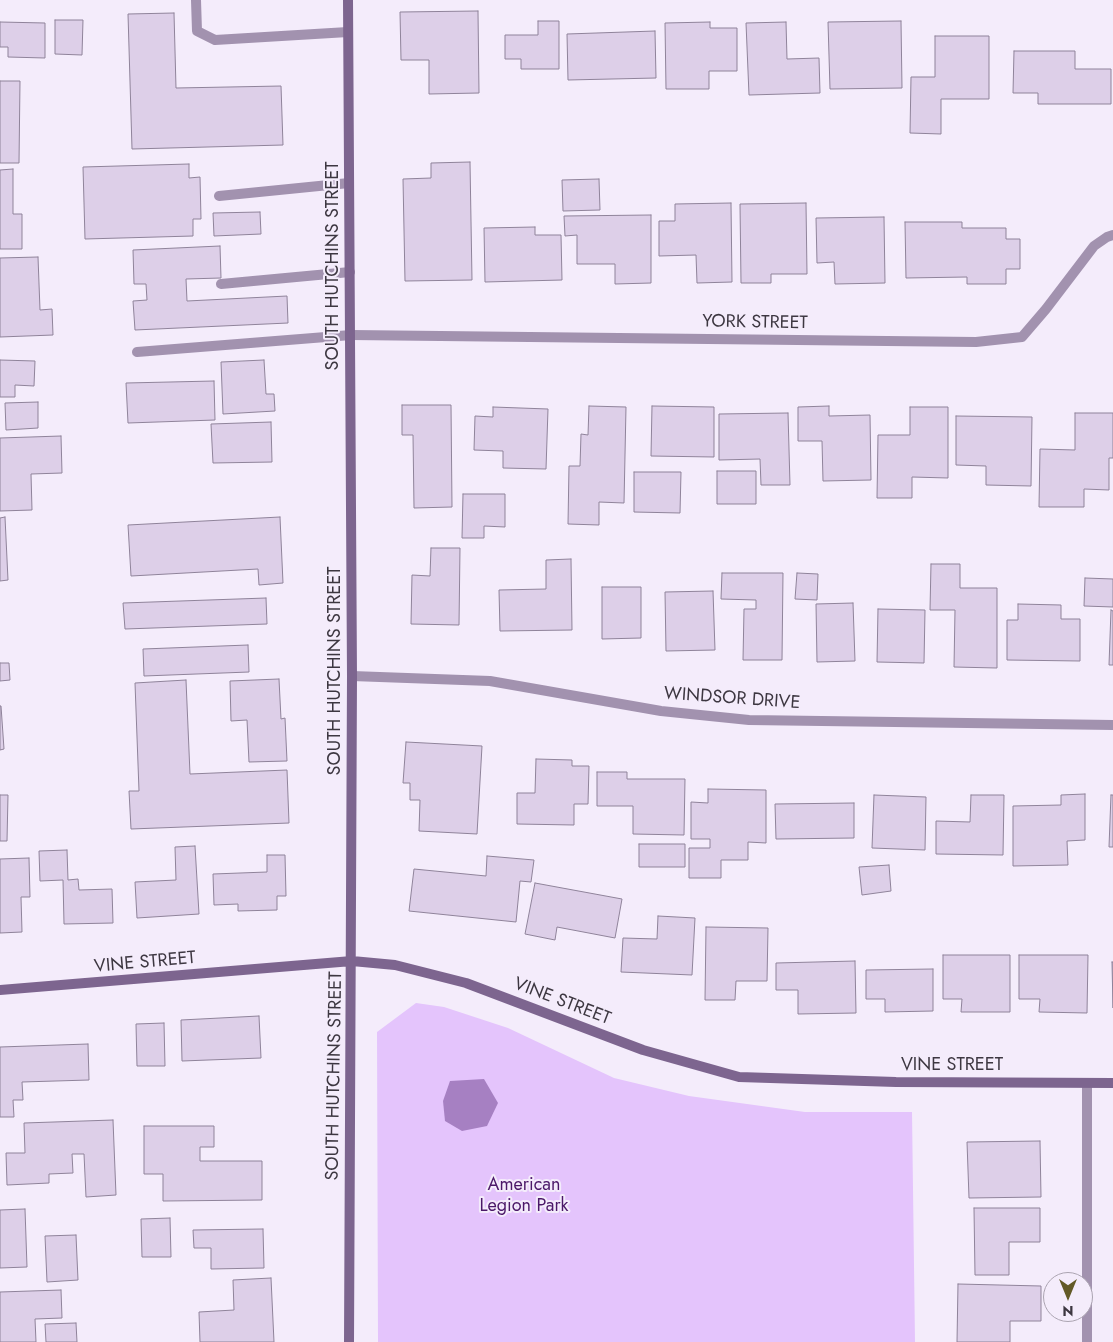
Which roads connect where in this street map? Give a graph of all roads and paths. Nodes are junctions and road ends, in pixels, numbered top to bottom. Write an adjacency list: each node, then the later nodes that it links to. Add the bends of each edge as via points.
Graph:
1 (196, 0): 3 (street, via 197,31 215,40)
2 (348, 0): 3 (main road, SOUTH HUTCHINS STREET)
3 (348, 32): 4 (main road, SOUTH HUTCHINS STREET)
4 (349, 183): 5 (street); 7 (main road, SOUTH HUTCHINS STREET)
5 (218, 196)
6 (1113, 236): 9 (street, YORK STREET, via 1094,246 1022,336 976,342)
7 (350, 272): 8 (street); 9 (main road, SOUTH HUTCHINS STREET)
8 (221, 284)
9 (350, 335): 10 (street, YORK STREET); 11 (main road, SOUTH HUTCHINS STREET)
10 (137, 352)
11 (352, 676): 12 (street, WINDSOR DRIVE, via 490,681 661,711 748,720); 13 (main road, SOUTH HUTCHINS STREET)
12 (1113, 725)
13 (352, 961): 14 (main road, VINE STREET); 15 (main road, VINE STREET, via 395,965 466,983 644,1050 739,1077); 17 (main road, SOUTH HUTCHINS STREET)
14 (0, 990)
15 (1087, 1083): 16 (main road, VINE STREET); 18 (street)
16 (1113, 1083)
17 (350, 1342)
18 (1087, 1342)

